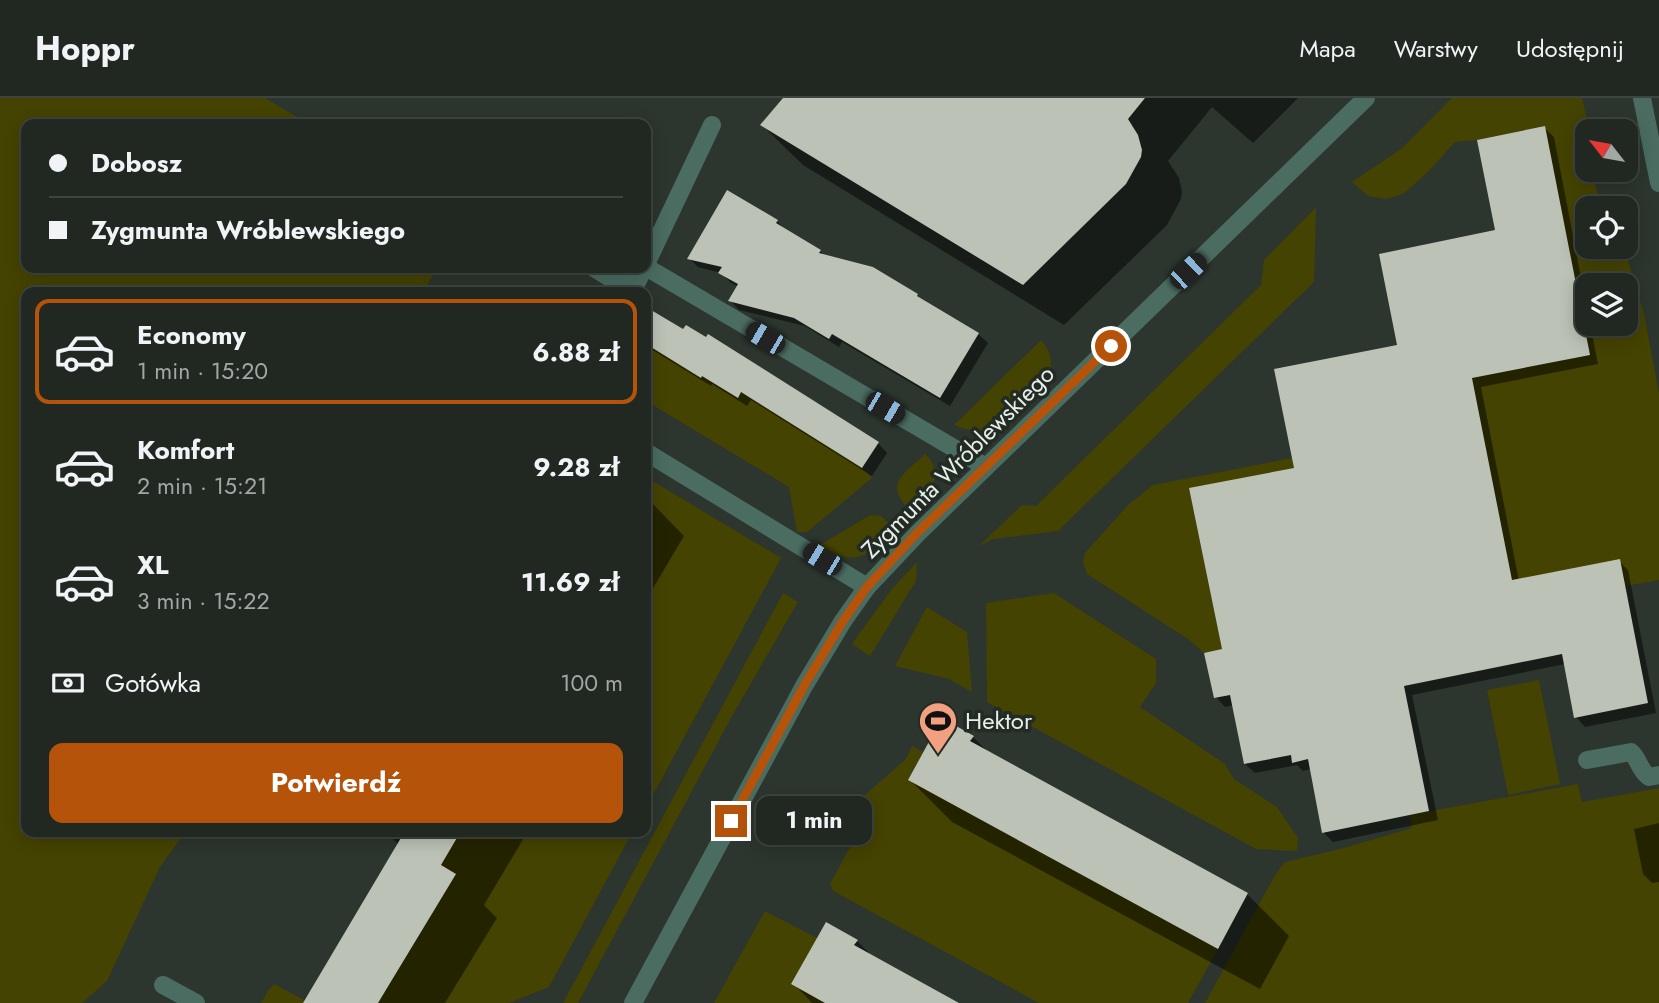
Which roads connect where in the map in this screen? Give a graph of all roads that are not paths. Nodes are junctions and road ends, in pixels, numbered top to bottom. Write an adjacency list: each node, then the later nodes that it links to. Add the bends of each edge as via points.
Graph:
1 (1366, 98): 10 (street, Zygmunta Wróblewskiego)
2 (1642, 98): 4 (street)
3 (712, 125): 5 (street)
4 (1659, 183)
5 (651, 254)
6 (651, 271): 10 (street)
7 (602, 273): 8 (street, via 615,282)
8 (633, 273)
9 (651, 455): 11 (street)
10 (986, 467): 11 (street, Zygmunta Wróblewskiego)
11 (867, 587): 16 (street, Zygmunta Wróblewskiego, via 804,686)
12 (1587, 760): 13 (street, via 1631,752 1643,773)
13 (1659, 775)
14 (163, 985): 15 (street)
15 (196, 1003)
16 (633, 1003)

